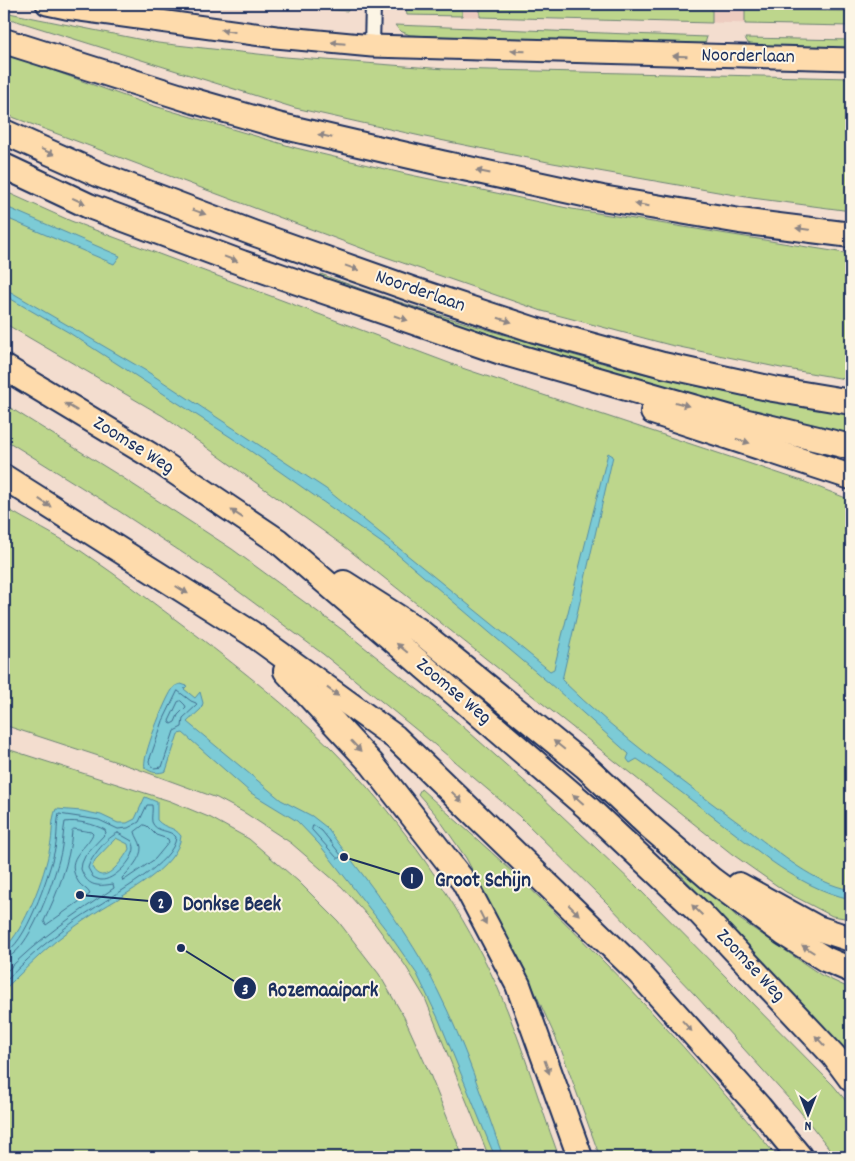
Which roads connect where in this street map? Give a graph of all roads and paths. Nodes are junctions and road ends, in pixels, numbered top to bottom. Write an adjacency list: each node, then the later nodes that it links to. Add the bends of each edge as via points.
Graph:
1 (47, 4): 4 (main road, Noorderlaan, one-way to 1, via 276,37)
2 (373, 4): 4 (street)
3 (4, 41): 8 (highway, one-way to 3, via 602,198 432,161 281,126)
4 (372, 46): 5 (main road, Noorderlaan, one-way to 4)
5 (851, 59)
6 (4, 132): 11 (highway, Noorderlaan, one-way to 11, via 136,189 405,287 535,330 663,365)
7 (4, 166): 9 (highway, one-way to 9, via 89,206 242,263)
8 (851, 235)
9 (501, 352): 12 (highway, one-way to 12, via 731,418); 14 (highway, one-way to 14, via 566,384)
10 (4, 366): 15 (highway, Zoomse Weg, one-way to 10, via 150,455)
11 (851, 402)
12 (851, 447)
13 (4, 477): 16 (highway, one-way to 16)
14 (851, 477)
15 (278, 541): 17 (highway, one-way to 15, via 586,767 418,630); 20 (highway, Zoomse Weg, one-way to 15, via 834,1056 693,906 588,807)
16 (251, 633): 21 (highway, one-way to 21, via 372,764 464,882 518,985); 22 (highway, one-way to 22, via 395,737 640,974)
17 (648, 825): 18 (highway, via 740,886 817,928); 19 (highway, one-way to 17, via 825,959 785,934 712,880)
18 (851, 939)
19 (851, 970)
20 (851, 1079)
21 (580, 1157)
22 (800, 1157)

